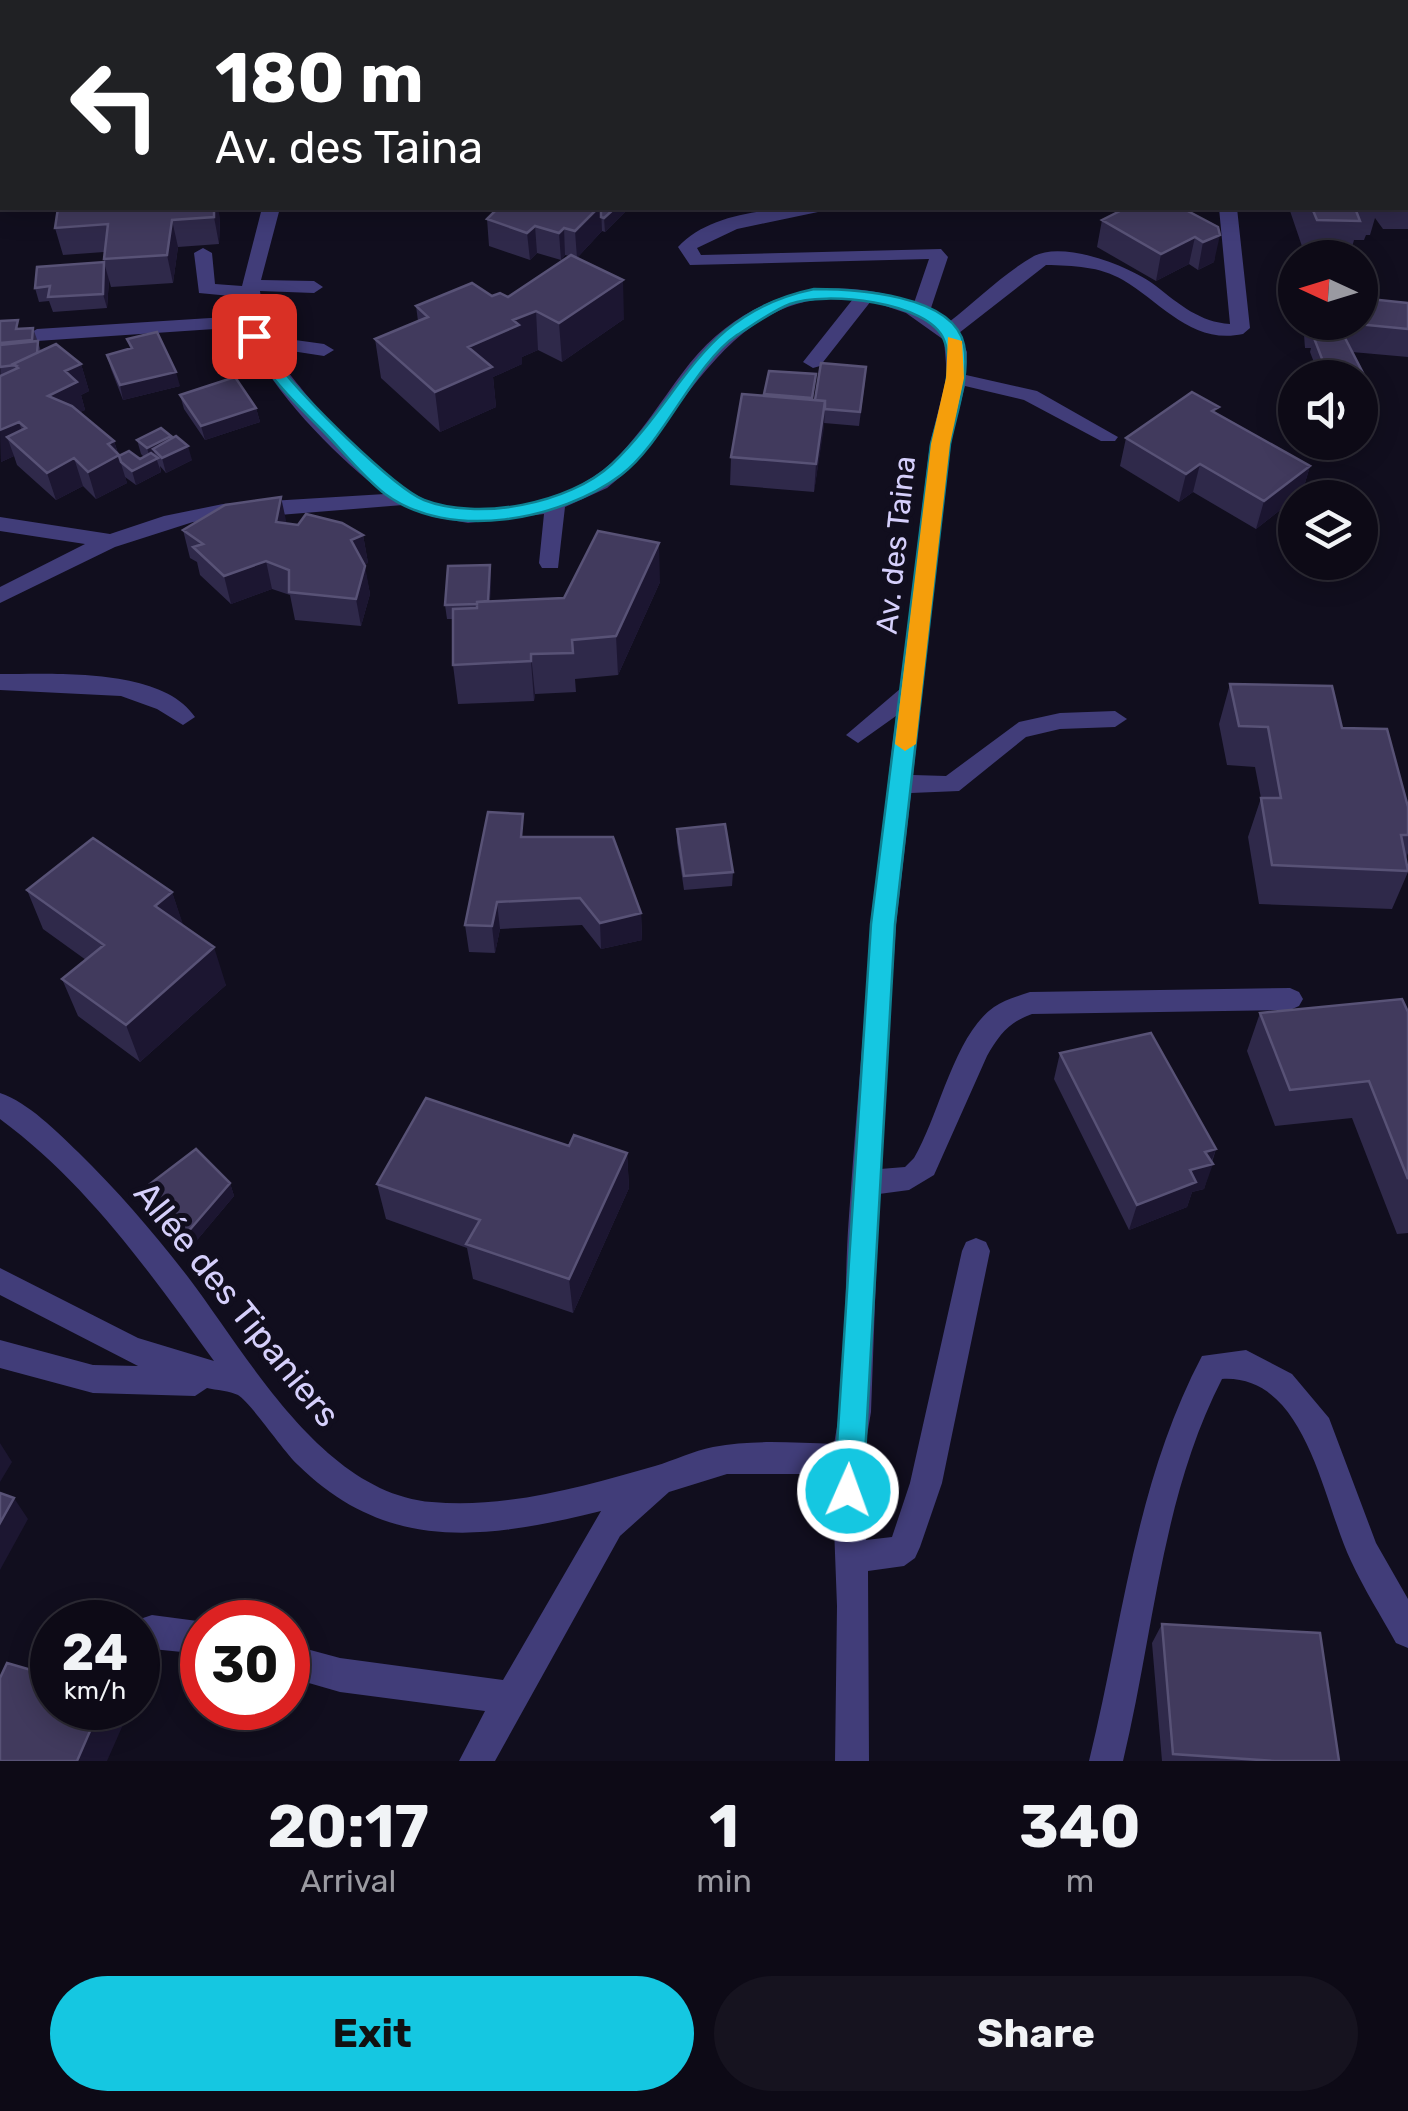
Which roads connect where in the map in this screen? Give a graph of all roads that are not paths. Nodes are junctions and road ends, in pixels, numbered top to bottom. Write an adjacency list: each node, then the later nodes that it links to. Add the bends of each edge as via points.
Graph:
1 (270, 210): 6 (street)
2 (803, 210): 8 (street, via 728,226 687,248 696,261 935,253)
3 (1228, 210): 10 (street, via 1236,330 1199,327 1116,269 1042,259)
4 (202, 254): 6 (street, via 206,289)
5 (314, 288): 6 (street)
6 (250, 289): 9 (street)
7 (866, 294): 8 (street); 13 (street); 17 (street, via 814,294 754,314 726,334 617,470)
8 (920, 312): 10 (street)
9 (253, 330): 11 (street); 12 (street); 16 (street, via 272,370 391,489)
10 (948, 332): 14 (street, Av. des Taina, via 955,343)
11 (37, 335)
12 (324, 350)
13 (813, 362)
14 (955, 378): 15 (street, via 1030,394); 23 (street, Av. des Taina, via 940,444)
15 (1108, 438)
16 (408, 498): 17 (street, via 421,506 495,514); 19 (street, via 351,507 221,511)
17 (555, 504): 20 (street)
18 (0, 524): 19 (street)
19 (113, 540): 21 (street)
20 (550, 563)
21 (0, 596)
22 (0, 682): 24 (street, via 131,690 172,706)
23 (912, 692): 26 (street); 27 (street, Av. des Taina)
24 (183, 718)
25 (1115, 718): 27 (street, via 1019,730 950,785)
26 (858, 736)
27 (900, 784): 30 (street, Av. des Taina, via 883,924)
28 (1290, 1000): 30 (street, via 1030,1003 1000,1016 983,1042 956,1089 928,1164 914,1176)
29 (0, 1104): 34 (street, Allée des Tipaniers, via 40,1132 103,1197 211,1330)
30 (868, 1182): 35 (street, Av. des Taina, via 856,1412)
31 (976, 1251): 37 (street, via 926,1483 904,1547 894,1554)
32 (0, 1281): 34 (street, via 174,1367)
33 (0, 1354): 34 (street, via 93,1379)
34 (245, 1383): 36 (street, Allée des Tipaniers, via 308,1455 383,1512 429,1518 526,1514)
35 (847, 1459): 36 (street, Allée des Tipaniers, via 712,1462); 37 (street, Av. des Taina)
36 (660, 1479): 40 (street, via 610,1525)
37 (851, 1556): 42 (street, Av. des Taina)
38 (1408, 1631): 43 (street, via 1364,1551 1318,1428 1281,1384 1246,1364 1214,1366 1190,1404 1166,1472)
39 (310, 1666): 40 (street)
40 (511, 1698): 41 (street)
41 (476, 1761)
42 (852, 1761)
43 (1106, 1761)

